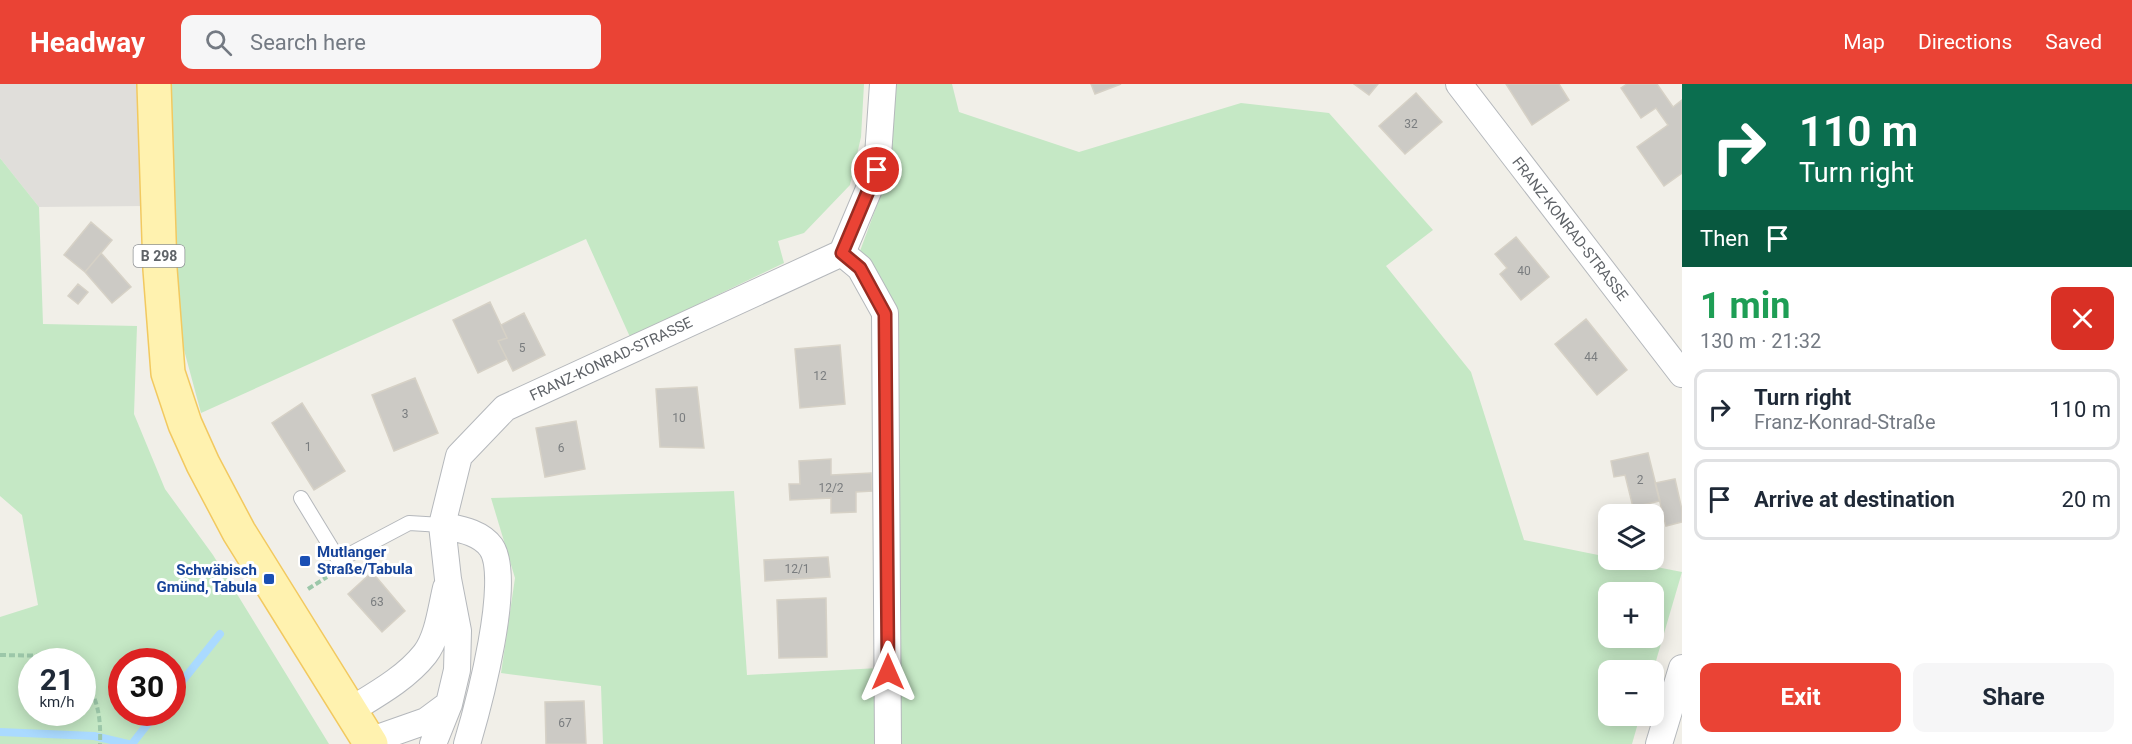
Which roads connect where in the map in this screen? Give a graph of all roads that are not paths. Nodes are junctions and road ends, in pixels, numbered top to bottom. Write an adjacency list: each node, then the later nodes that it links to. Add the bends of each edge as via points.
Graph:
1 (154, 84): 11 (main road, B 298, via 168,373 185,424 239,532)
2 (883, 84): 4 (street, via 877,170)
3 (1459, 84): 5 (street, FRANZ-KONRAD-STRASSE)
4 (842, 253): 7 (street, FRANZ-KONRAD-STRASSE, via 505,408 459,456); 15 (street, via 860,268 885,314)
5 (1682, 374)
6 (301, 498): 7 (lane, via 341,563 409,523)
7 (442, 525): 8 (street, FRANZ-KONRAD-STRASSE); 14 (street, via 474,533 491,547 499,570 481,701)
8 (448, 579): 10 (street, FRANZ-KONRAD-STRASSE, via 458,631); 11 (street, FRANZ-KONRAD-STRASSE, via 426,654 389,687)
9 (1682, 668): 16 (street)
10 (449, 704): 12 (street, via 426,721); 13 (street, FRANZ-KONRAD-STRASSE)
11 (351, 710): 12 (main road, B 298)
12 (370, 743)
13 (433, 744)
14 (467, 744)
15 (888, 744)
16 (1659, 744)

